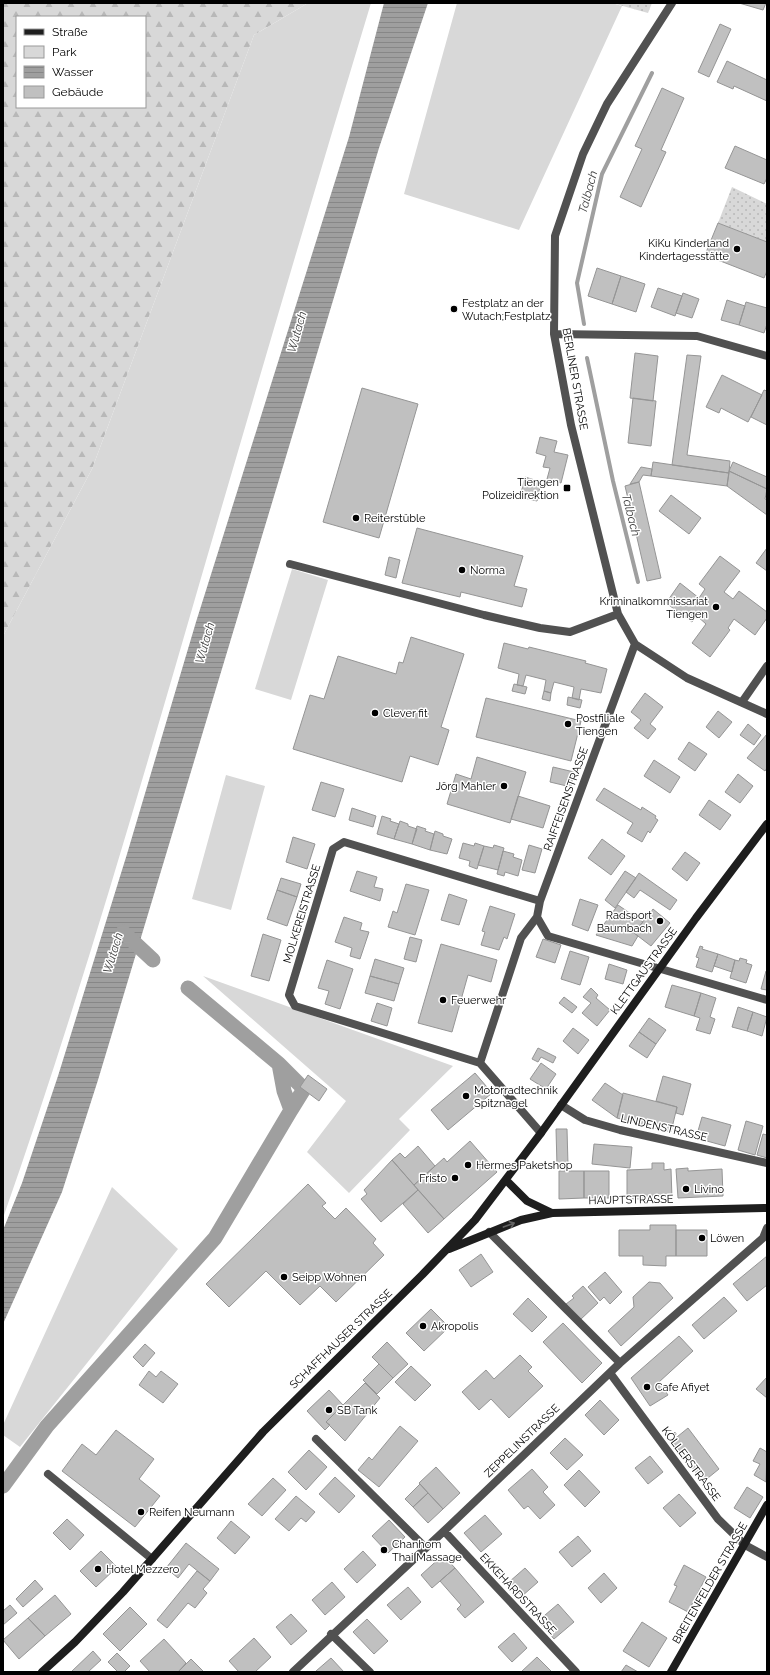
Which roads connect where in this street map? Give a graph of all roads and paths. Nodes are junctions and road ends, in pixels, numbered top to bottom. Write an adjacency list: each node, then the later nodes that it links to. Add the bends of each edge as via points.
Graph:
1 (672, 3): 2 (street, BERLINER STRASSE, via 607,104 583,154 555,236)
2 (554, 334): 3 (street, via 697,336); 5 (street, BERLINER STRASSE, via 571,425)
3 (767, 356)
4 (290, 564): 5 (street, via 540,628 570,632)
5 (618, 614): 6 (street, BERLINER STRASSE)
6 (636, 644): 8 (street, BERLINER STRASSE, via 687,678); 11 (street, RAIFFEISENSTRASSE)
7 (767, 666): 8 (street)
8 (742, 702): 9 (street, BERLINER STRASSE)
9 (767, 714)
10 (767, 824): 13 (main road, KLETTGAUSTRASSE)
11 (540, 901): 12 (street, RAIFFEISENSTRASSE); 15 (street, MOLKEREISTRASSE, via 344,842 333,849 289,995 295,1006)
12 (537, 917): 13 (street, via 548,936); 15 (street, via 521,938)
13 (660, 967): 14 (street); 16 (main road, KLETTGAUSTRASSE)
14 (767, 1000)
15 (480, 1064): 17 (street)
16 (561, 1105): 17 (main road, KLETTGAUSTRASSE); 18 (street, LINDENSTRASSE, via 585,1120 620,1130)
17 (541, 1133): 19 (main road, SCHAFFHAUSER STRASSE)
18 (767, 1163)
19 (506, 1180): 21 (main road, HAUPTSTRASSE, via 527,1201); 24 (main road, SCHAFFHAUSER STRASSE, via 476,1220)
20 (767, 1208): 21 (main road, HAUPTSTRASSE)
21 (552, 1213): 23 (main road, one-way to 21, via 521,1220)
22 (767, 1228): 25 (street, ZEPPELINSTRASSE, via 763,1238)
23 (489, 1232): 24 (main road); 25 (street)
24 (447, 1251): 34 (main road, SCHAFFHAUSER STRASSE, via 264,1432)
25 (620, 1363): 26 (street, ZEPPELINSTRASSE)
26 (610, 1373): 30 (street, ZEPPELINSTRASSE); 31 (street, KÖLLERSTRASSE, via 718,1519)
27 (316, 1439): 32 (street)
28 (48, 1474): 34 (street)
29 (767, 1505): 31 (main road, BREITENFELDER STRASSE)
30 (444, 1531): 32 (street, ZEPPELINSTRASSE); 39 (street, EKKEHARDSTRASSE)
31 (745, 1545): 33 (street, KÖLLERSTRASSE); 40 (main road, BREITENFELDER STRASSE)
32 (426, 1547): 35 (street, ZEPPELINSTRASSE)
33 (767, 1557)
34 (152, 1558): 36 (main road, SCHAFFHAUSER STRASSE, via 95,1622)
35 (331, 1634): 37 (street, ZEPPELINSTRASSE); 38 (street)
36 (42, 1672)
37 (293, 1672)
38 (370, 1672)
39 (576, 1672)
40 (671, 1672)

